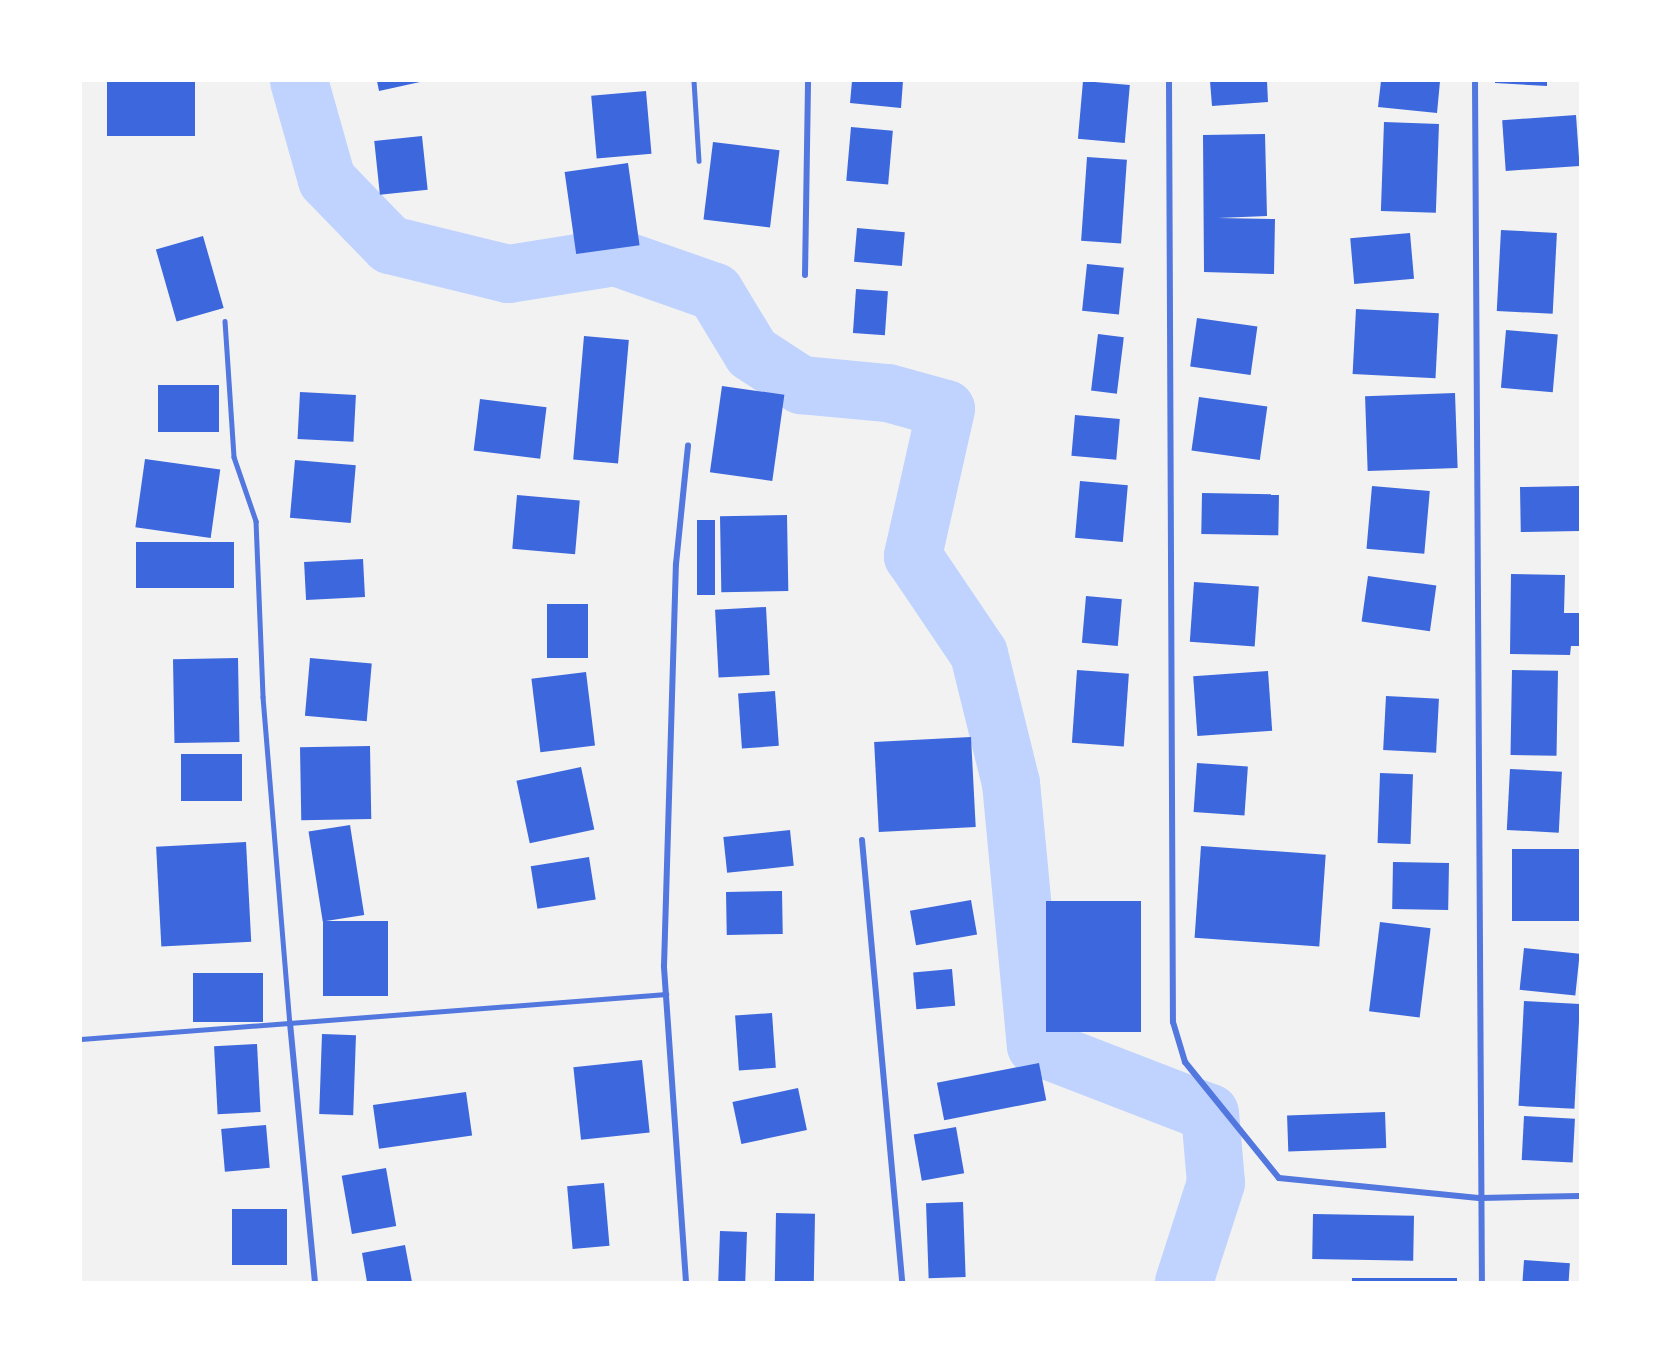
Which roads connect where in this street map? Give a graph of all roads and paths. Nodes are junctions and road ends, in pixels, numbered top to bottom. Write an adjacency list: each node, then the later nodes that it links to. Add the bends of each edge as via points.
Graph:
1 (694, 81): 5 (lane)
2 (808, 81): 6 (street)
3 (1169, 81): 14 (street, via 1173,1022 1185,1062 1279,1178)
4 (1474, 81): 14 (street)
5 (699, 161)
6 (805, 275)
7 (225, 321): 11 (lane, via 234,458 255,521 263,698)
8 (688, 446): 10 (street, via 676,564)
9 (862, 840): 17 (street)
10 (666, 994): 11 (lane); 16 (street)
11 (290, 1023): 12 (lane); 15 (street)
12 (81, 1039)
13 (1580, 1196): 14 (street)
14 (1481, 1198): 18 (street)
15 (315, 1282)
16 (686, 1282)
17 (902, 1282)
18 (1482, 1282)

